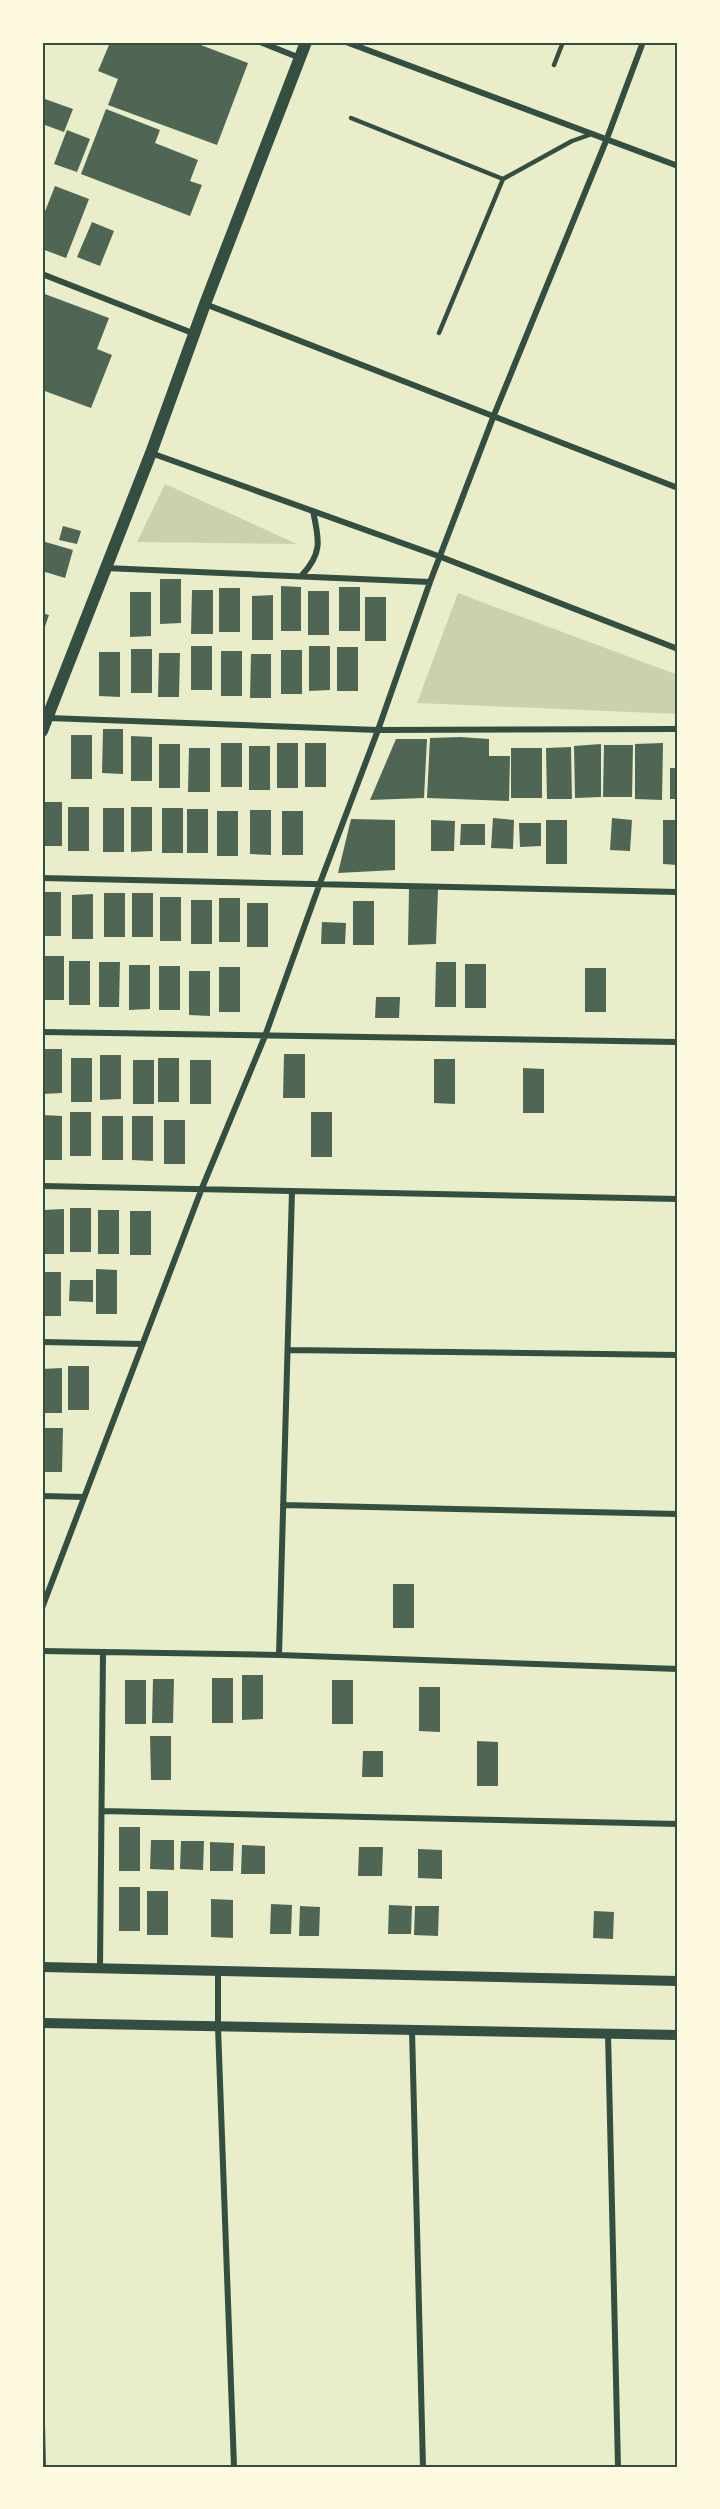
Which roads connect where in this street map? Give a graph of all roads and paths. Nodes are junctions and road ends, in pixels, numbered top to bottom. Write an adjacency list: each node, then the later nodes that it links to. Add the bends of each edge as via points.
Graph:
1 (260, 42): 6 (street)
2 (306, 42): 6 (main road)
3 (346, 42): 9 (street)
4 (563, 42): 7 (lane)
5 (643, 42): 10 (street)
6 (300, 58): 14 (main road)
7 (554, 65)
8 (351, 118): 12 (lane)
9 (589, 135): 10 (street); 12 (lane)
10 (606, 141): 11 (street); 17 (street)
11 (678, 166)
12 (503, 179): 15 (lane)
13 (42, 274): 16 (street)
14 (205, 304): 16 (main road); 17 (street)
15 (439, 333)
16 (195, 334): 18 (main road)
17 (494, 415): 19 (street); 21 (street)
18 (151, 453): 20 (street); 22 (main road)
19 (678, 488)
20 (313, 511): 21 (street); 23 (street, via 318,549 314,562)
21 (441, 556): 24 (street); 25 (street)
22 (105, 568): 23 (street); 26 (main road)
23 (302, 575): 24 (street)
24 (430, 582): 28 (street)
25 (678, 649)
26 (47, 718): 28 (street); 29 (main road)
27 (678, 729): 28 (street)
28 (378, 730): 31 (street)
29 (42, 732)
30 (42, 878): 31 (street)
31 (320, 883): 32 (street); 34 (street)
32 (678, 892)
33 (42, 1032): 34 (street)
34 (265, 1036): 35 (street); 37 (street)
35 (678, 1042)
36 (42, 1186): 37 (street)
37 (202, 1188): 38 (street); 41 (street)
38 (292, 1191): 39 (street); 42 (street)
39 (678, 1199)
40 (42, 1342): 41 (street)
41 (142, 1344): 45 (street)
42 (288, 1350): 43 (street); 46 (street)
43 (678, 1355)
44 (42, 1496): 45 (street)
45 (84, 1497): 48 (street)
46 (283, 1505): 47 (street); 51 (street)
47 (678, 1514)
48 (42, 1608)
49 (42, 1651): 50 (street)
50 (103, 1652): 51 (street); 53 (street)
51 (279, 1655): 52 (street)
52 (678, 1669)
53 (102, 1811): 54 (street); 56 (street)
54 (678, 1824)
55 (42, 1967): 56 (street)
56 (99, 1968): 57 (street)
57 (218, 1971): 58 (street); 60 (street)
58 (678, 1981)
59 (42, 2023): 60 (street)
60 (218, 2027): 61 (street); 66 (street)
61 (412, 2030): 62 (street); 67 (street)
62 (608, 2033): 63 (street); 68 (street)
63 (678, 2035)
64 (42, 2424): 65 (street)
65 (43, 2467)
66 (234, 2467)
67 (423, 2467)
68 (618, 2467)

